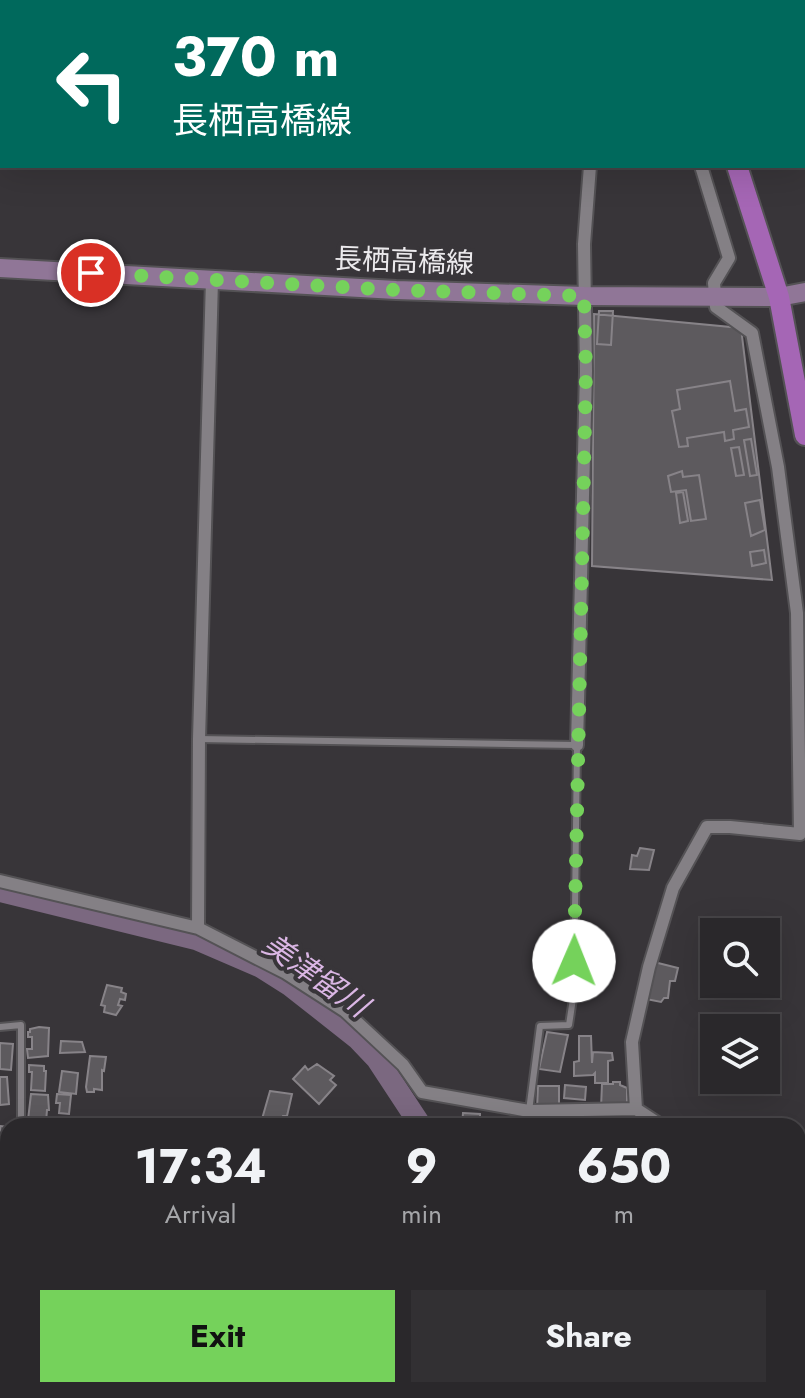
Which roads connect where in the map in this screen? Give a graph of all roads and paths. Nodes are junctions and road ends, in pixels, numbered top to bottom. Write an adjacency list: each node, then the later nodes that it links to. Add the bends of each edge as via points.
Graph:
1 (590, 168): 7 (street)
2 (702, 168): 8 (street, via 729,258 714,283)
3 (738, 168): 9 (highway)
4 (0, 268): 5 (main road, 長栖高橋線)
5 (212, 280): 7 (main road, 長栖高橋線); 11 (street)
6 (805, 292): 9 (main road, 長栖高橋線)
7 (584, 296): 8 (main road, 長栖高橋線); 12 (street)
8 (715, 297): 9 (main road, 長栖高橋線); 16 (street, via 716,307 752,333 778,467 797,613 800,834 707,827 673,888 649,967 632,1042)
9 (779, 297): 10 (highway)
10 (805, 435)
11 (199, 739): 12 (lane); 14 (street)
12 (577, 745): 17 (lane, via 574,992 569,1025 540,1026)
13 (0, 881): 14 (street)
14 (198, 928): 17 (street, via 286,973 345,1011 403,1065 422,1092)
15 (0, 1027): 18 (lane, via 21,1025)
16 (636, 1109): 17 (street); 19 (street)
17 (529, 1111)
18 (21, 1118)
19 (650, 1118)

